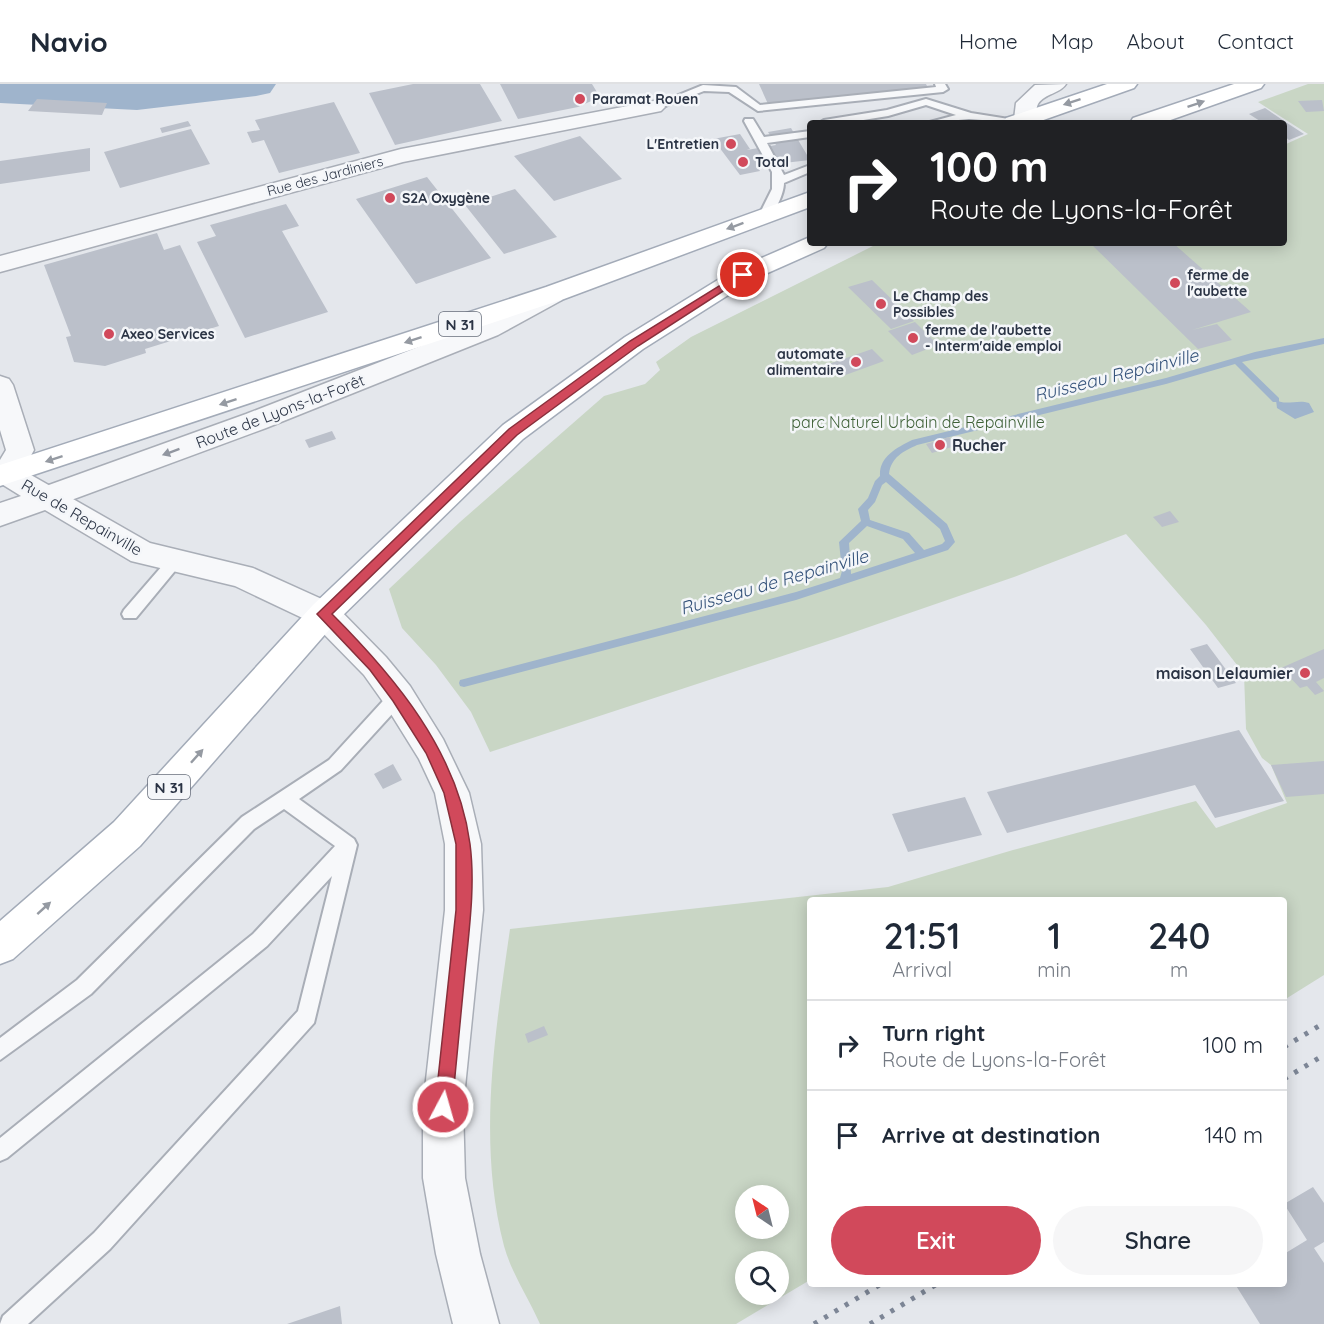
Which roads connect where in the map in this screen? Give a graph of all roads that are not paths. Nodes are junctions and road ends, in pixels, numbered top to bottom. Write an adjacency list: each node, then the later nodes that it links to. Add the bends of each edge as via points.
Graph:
1 (940, 84): 5 (lane, via 944,89 758,108 732,89)
2 (1056, 84): 11 (street, via 1042,89 1027,103)
3 (1127, 84): 12 (main road, one-way to 12)
4 (1254, 84): 13 (main road, one-way to 4)
5 (705, 86): 6 (lane)
6 (654, 107): 22 (street, Rue des Jardiniers, via 401,156)
7 (969, 116): 8 (lane, via 926,102); 9 (lane); 10 (lane)
8 (843, 120)
9 (947, 120)
10 (1008, 120)
11 (1018, 120)
12 (1021, 120)
13 (1150, 120)
14 (749, 121): 16 (lane)
15 (807, 134): 16 (lane)
16 (760, 141): 18 (lane, via 778,172)
17 (807, 169): 18 (lane)
18 (778, 181): 20 (lane)
19 (807, 200): 20 (main road, Route de Lyons-la-Forêt / N 31)
20 (765, 215): 23 (main road, Route de Lyons-la-Forêt / N 31, one-way to 23)
21 (809, 246): 30 (main road, N 31, via 743,275 634,343 513,432)
22 (0, 264)
23 (555, 293): 25 (main road, Route de Lyons-la-Forêt / N 31, one-way to 25); 26 (street, Route de Lyons-la-Forêt, one-way to 26, via 489,330)
24 (0, 385): 25 (street, via 20,450)
25 (2, 474): 26 (street, Rue de Repainville)
26 (45, 498): 27 (street, Route de Lyons-la-Forêt); 28 (street, Rue de Repainville, via 142,553)
27 (0, 515)
28 (174, 562): 29 (lane); 30 (street, Rue de Repainville, via 242,576)
29 (130, 614)
30 (324, 614): 31 (street, Rue de Repainville, via 375,666); 34 (main road, N 31, one-way to 30, via 127,834)
31 (398, 696): 32 (lane, via 335,765); 38 (street, Rue de Repainville, via 431,749 452,793 463,844 464,910 443,1107 444,1178)
32 (285, 799): 33 (lane); 35 (lane, via 248,823 84,987)
33 (348, 845): 36 (lane, via 260,940); 37 (lane, via 308,1016 102,1241)
34 (0, 946)
35 (0, 1050)
36 (0, 1151)
37 (10, 1324)
38 (476, 1324)

